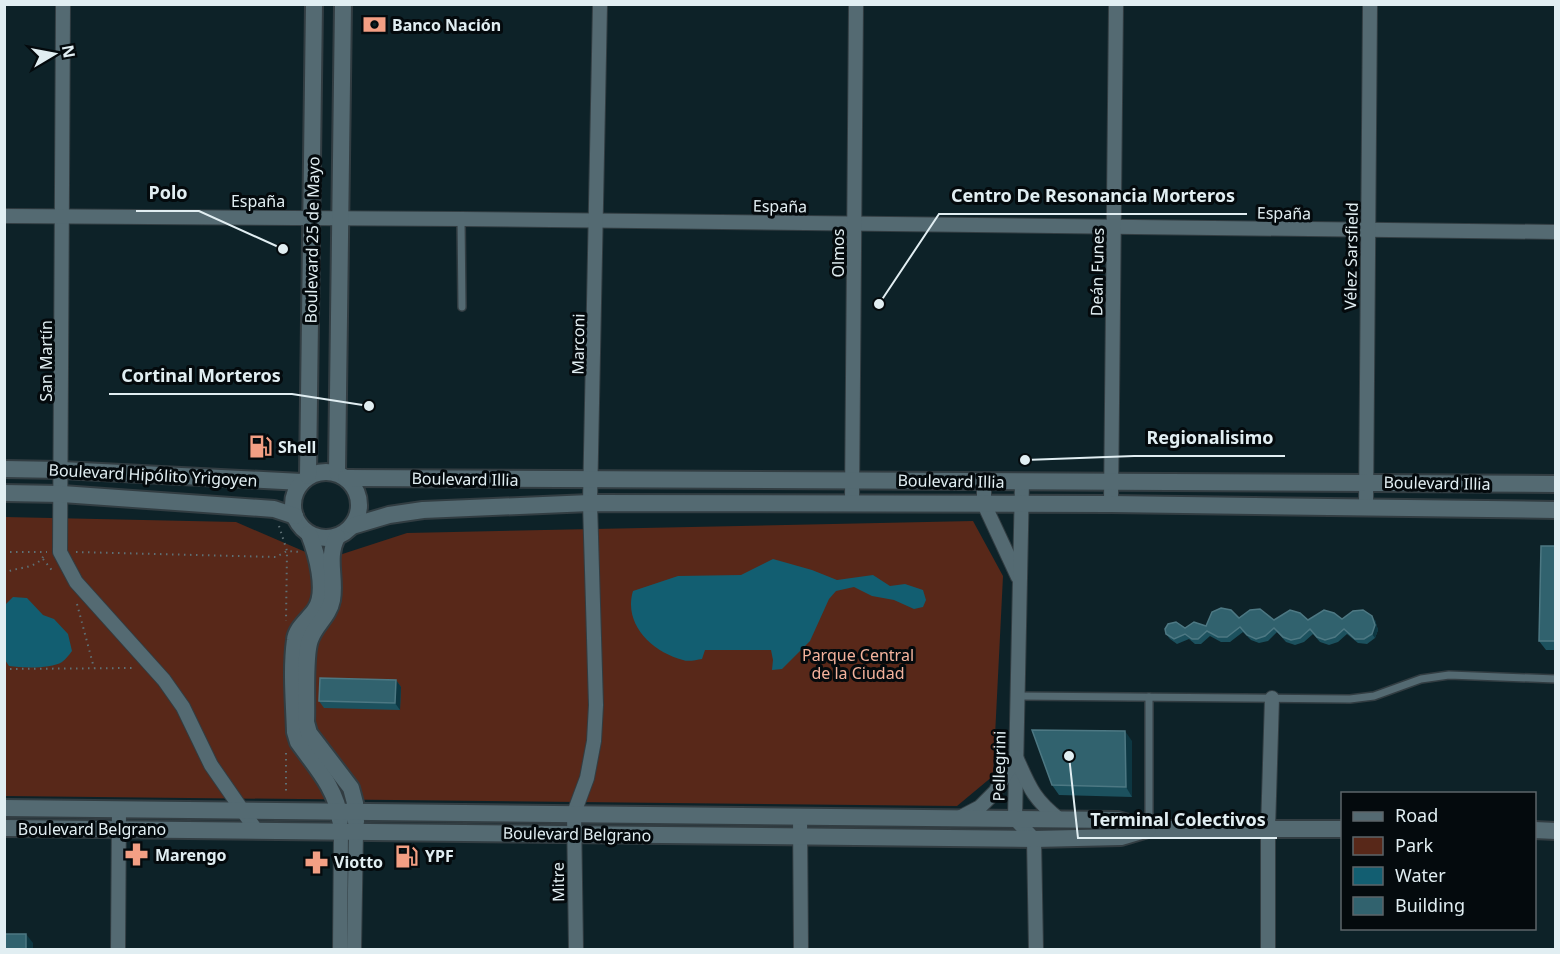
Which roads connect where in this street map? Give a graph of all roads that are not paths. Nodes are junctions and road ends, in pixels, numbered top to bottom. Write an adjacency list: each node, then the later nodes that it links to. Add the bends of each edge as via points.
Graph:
1 (63, 4): 9 (street, San Martín)
2 (314, 4): 10 (street, Boulevard 25 de Mayo)
3 (342, 4): 11 (street, Boulevard 25 de Mayo)
4 (600, 4): 13 (street, Marconi)
5 (856, 4): 14 (street, Olmos)
6 (1116, 4): 15 (street, Deán Funes)
7 (1370, 4): 16 (street, Vélez Sarsfield)
8 (4, 216): 9 (street, España)
9 (63, 216): 10 (street, España); 20 (street, San Martín)
10 (312, 217): 11 (street, España); 22 (street, Boulevard 25 de Mayo)
11 (341, 218): 12 (street, España); 21 (street, Boulevard 25 de Mayo)
12 (461, 219): 13 (street, España); 18 (lane)
13 (596, 220): 14 (street, España); 23 (street, Marconi)
14 (855, 224): 15 (street, España); 24 (street, Olmos)
15 (1114, 227): 16 (street, España); 25 (street, Deán Funes)
16 (1367, 230): 17 (street, España); 28 (street, Vélez Sarsfield)
17 (1556, 232)
18 (462, 307)
19 (4, 469): 20 (street, Boulevard Hipólito Yrigoyen)
20 (62, 470): 22 (street, Boulevard Hipólito Yrigoyen); 31 (street, San Martín)
21 (342, 476): 22 (street, via 317,472); 23 (street, Boulevard Illia); 40 (street, Boulevard 25 de Mayo, via 358,495 358,517)
22 (305, 479): 39 (street, Boulevard 25 de Mayo, via 294,498)
23 (592, 480): 24 (street, Boulevard Illia); 33 (street, Marconi)
24 (853, 480): 26 (street, Boulevard Illia); 32 (street, Olmos)
25 (1111, 481): 27 (street, Boulevard Illia); 28 (street, Boulevard Illia); 36 (street, Deán Funes)
26 (984, 482): 27 (street, Boulevard Illia); 34 (street)
27 (1022, 482): 35 (street)
28 (1365, 483): 29 (street, Boulevard Illia); 37 (street, Vélez Sarsfield)
29 (1556, 484)
30 (4, 493): 31 (street, Boulevard Hipólito Yrigoyen)
31 (62, 494): 39 (street, Boulevard Hipólito Yrigoyen, via 274,509); 52 (street, San Martín, via 60,552 76,582 164,680 183,707 211,765)
32 (852, 502): 33 (street, Boulevard Illia); 34 (street, Boulevard Illia)
33 (590, 503): 40 (street, Boulevard Illia, via 413,511); 54 (street, Marconi, via 596,705 587,778)
34 (984, 504): 35 (street, Boulevard Illia); 43 (street)
35 (1021, 504): 36 (street, Boulevard Illia); 43 (street)
36 (1111, 504): 37 (street, Boulevard Illia)
37 (1366, 507): 38 (street, Boulevard Illia)
38 (1556, 510)
39 (295, 516): 41 (street)
40 (352, 526): 42 (street)
41 (309, 534): 42 (street); 45 (street, via 316,553 320,596 317,607 295,638)
42 (337, 537): 45 (street, via 330,557 330,609 310,638)
43 (1020, 582): 46 (street)
44 (1556, 679): 48 (lane, via 1449,675 1421,679 1374,696)
45 (301, 681): 53 (street, via 309,733 351,788)
46 (1017, 689): 47 (lane); 49 (street, Pellegrini)
47 (1149, 697): 48 (lane); 61 (lane)
48 (1272, 698): 62 (street)
49 (1016, 757): 56 (street, via 995,792 980,807); 57 (street, Pellegrini); 58 (street, via 1030,788)
50 (4, 808): 51 (street, Boulevard Belgrano)
51 (119, 809): 52 (street, Boulevard Belgrano); 60 (street)
52 (242, 810): 53 (street, Boulevard Belgrano); 64 (street)
53 (348, 812): 54 (street, Boulevard Belgrano); 66 (street)
54 (574, 813): 55 (street, Boulevard Belgrano); 68 (street, Mitre)
55 (800, 816): 56 (street, Boulevard Belgrano); 69 (street)
56 (958, 818): 57 (street, Boulevard Belgrano)
57 (1015, 819): 58 (street, Boulevard Belgrano); 70 (street, Pellegrini)
58 (1059, 819): 61 (street, Boulevard Belgrano, via 1118,820)
59 (4, 828): 60 (street, Boulevard Belgrano)
60 (118, 829): 64 (street, Boulevard Belgrano); 71 (street)
61 (1149, 829): 62 (street, Boulevard Belgrano); 70 (street, Boulevard Belgrano, via 1121,837)
62 (1268, 829): 63 (street, Boulevard Belgrano); 77 (street)
63 (1341, 829)
64 (256, 830): 66 (street, Boulevard Belgrano)
65 (1536, 830): 67 (street)
66 (349, 831): 68 (street, Boulevard Belgrano); 72 (street); 73 (street)
67 (1556, 831)
68 (574, 834): 69 (street, Boulevard Belgrano); 74 (street, Mitre)
69 (800, 835): 70 (street, Boulevard Belgrano); 75 (street)
70 (1035, 839): 76 (street)
71 (118, 950)
72 (340, 950)
73 (354, 950)
74 (576, 950)
75 (801, 950)
76 (1036, 950)
77 (1268, 950)

